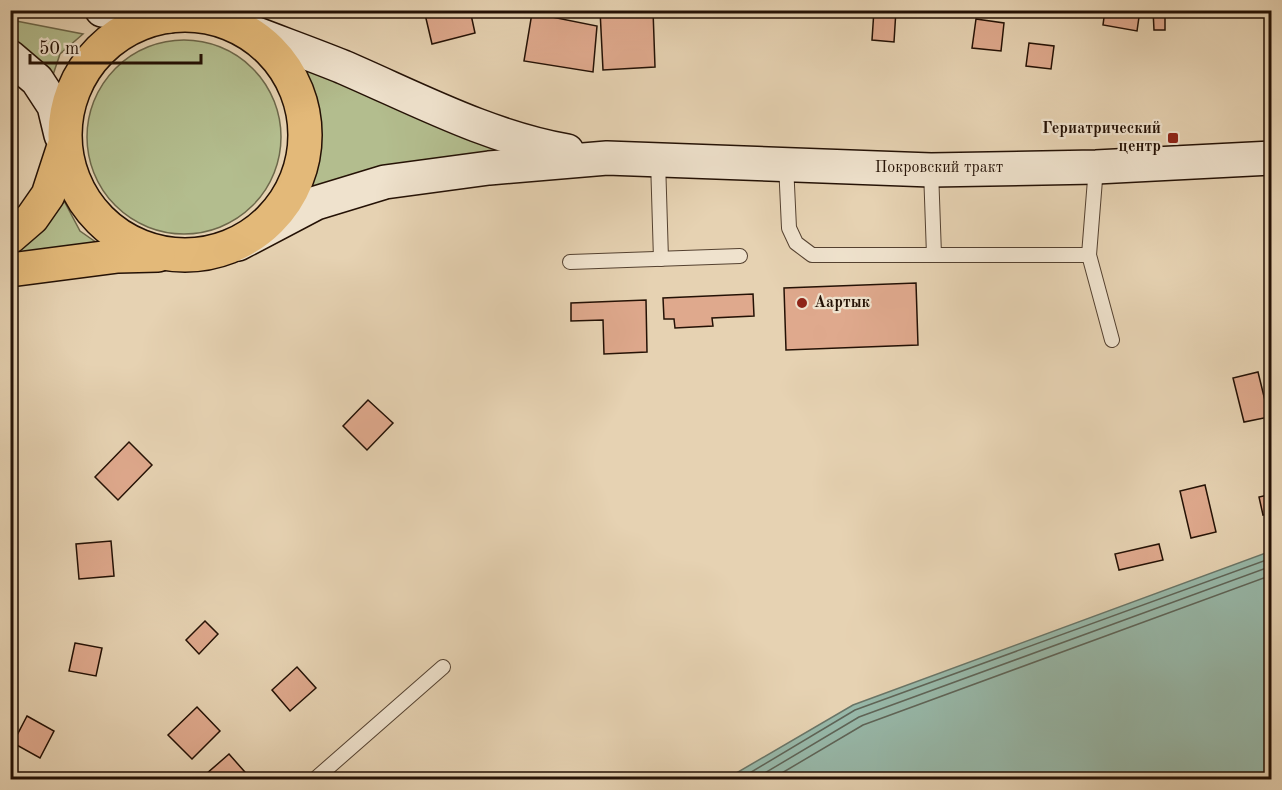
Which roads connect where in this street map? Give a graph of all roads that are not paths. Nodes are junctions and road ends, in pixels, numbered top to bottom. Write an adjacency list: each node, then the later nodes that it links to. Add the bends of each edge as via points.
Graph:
1 (102, 10): 2 (main road)
2 (169, 16): 3 (main road); 5 (main road, via 134,26 104,48 81,72 68,100)
3 (231, 20): 6 (main road, via 488,131 544,147); 13 (main road, via 271,49 291,75 303,106 307,139 301,171 287,201 266,226)
4 (10, 57): 5 (main road, via 37,80 54,106)
5 (62, 142): 12 (main road, via 48,195 32,218); 14 (main road, via 76,191 99,218 132,243)
6 (607, 158): 8 (main road, Покровский тракт); 13 (main road, via 385,182 316,203)
7 (1272, 158): 10 (main road, Покровский тракт)
8 (658, 160): 9 (main road, Покровский тракт); 18 (lane)
9 (786, 164): 11 (main road, Покровский тракт); 15 (lane, via 789,228 796,243 812,255)
10 (1096, 166): 11 (main road, Покровский тракт); 16 (lane)
11 (931, 170): 15 (lane)
12 (10, 237)
13 (238, 244): 14 (main road, via 206,254)
14 (171, 255): 20 (main road, via 118,256)
15 (933, 255): 16 (lane)
16 (1089, 255): 21 (lane)
17 (740, 256): 18 (lane)
18 (661, 259): 19 (lane)
19 (570, 262)
20 (10, 270)
21 (1112, 340)
22 (443, 667): 23 (lane)
23 (314, 780)

